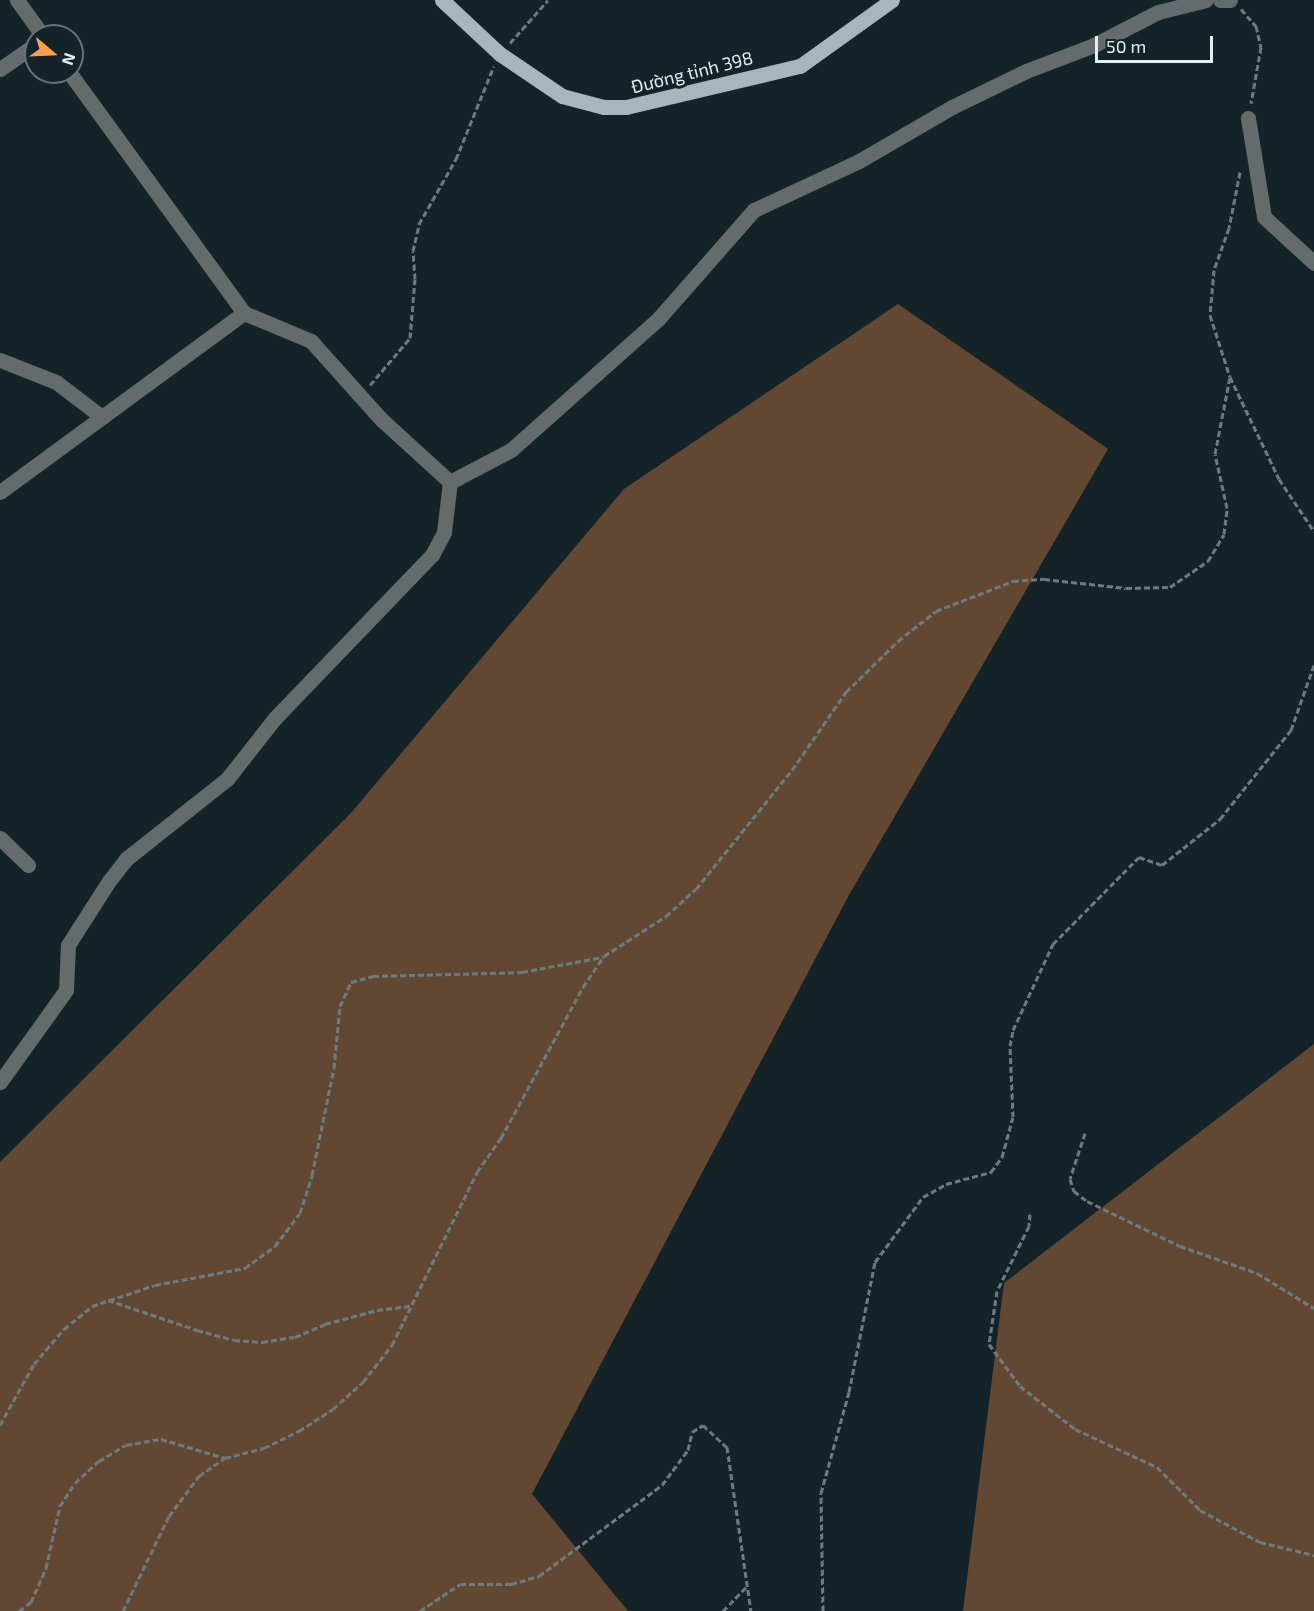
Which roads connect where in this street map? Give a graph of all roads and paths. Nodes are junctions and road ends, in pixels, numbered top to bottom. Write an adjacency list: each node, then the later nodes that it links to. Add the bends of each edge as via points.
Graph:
1 (17, 0): 7 (street)
2 (442, 0): 9 (main road, Đường tỉnh 398)
3 (548, 0): 9 (path)
4 (892, 0): 9 (main road, Đường tỉnh 398, via 800,66 626,107 604,107 562,96)
5 (1206, 0): 20 (street, via 1158,12 1094,45 1026,71 952,107 859,161 754,210 659,318 511,450)
6 (1226, 0): 12 (path, via 1244,10 1256,26 1261,47)
7 (34, 24)
8 (24, 52): 10 (street)
9 (500, 54): 18 (path, via 481,91 456,159 419,224 413,251 410,338)
10 (0, 69)
11 (78, 84): 15 (street)
12 (1248, 118): 14 (street, via 1264,217)
13 (1242, 163): 17 (path, via 1235,207 1210,294 1210,315)
14 (1314, 263)
15 (244, 313): 18 (street, via 311,341); 19 (street)
16 (0, 360): 19 (street, via 62,385)
17 (1230, 377): 22 (path, via 1279,479); 26 (path, via 1215,454 1227,508 1224,534 1208,561 1170,587 1126,588 1044,579 1013,581 936,611 846,692 792,770 696,889 666,916)
18 (360, 395): 20 (street)
19 (102, 417): 21 (street)
20 (450, 482): 27 (street, via 444,532 432,555 275,718 227,779 126,859 109,881 68,945 66,990)
21 (0, 492)
22 (1314, 531)
23 (1314, 666): 42 (path, via 1291,730 1220,819 1162,865 1139,857 1053,944 1010,1046 1013,1117 1002,1157 991,1172 946,1184 923,1197 876,1262 849,1392 822,1485)
24 (0, 838): 25 (street)
25 (28, 865)
26 (604, 956): 30 (path, via 522,972 383,975 351,982 340,1006 322,1135 300,1213 275,1246 245,1268); 31 (path, via 583,987 501,1138 477,1172)
27 (0, 1082)
28 (1085, 1133): 32 (path, via 1070,1179 1074,1191 1087,1201 1180,1246 1257,1273)
29 (1030, 1214): 35 (path, via 1029,1226 997,1291 988,1344 1020,1386 1075,1429 1157,1467 1200,1510 1260,1542)
30 (107, 1300): 31 (path, via 206,1333 262,1342 295,1337 377,1310); 33 (path, via 92,1306 64,1329 34,1364)
31 (412, 1306): 34 (path, via 393,1344 363,1382 333,1409 264,1448)
32 (1314, 1308)
33 (0, 1425)
34 (225, 1458): 37 (path, via 161,1439 126,1445 99,1461 75,1483 60,1506 46,1568 31,1602); 38 (path, via 199,1476 169,1516)
35 (1314, 1555)
36 (746, 1587): 39 (path, via 727,1447 702,1425 692,1432 688,1450 662,1485 539,1576 511,1584 460,1584); 40 (path); 41 (path)
37 (19, 1611)
38 (123, 1611)
39 (420, 1611)
40 (723, 1611)
41 (751, 1611)
42 (824, 1611)

